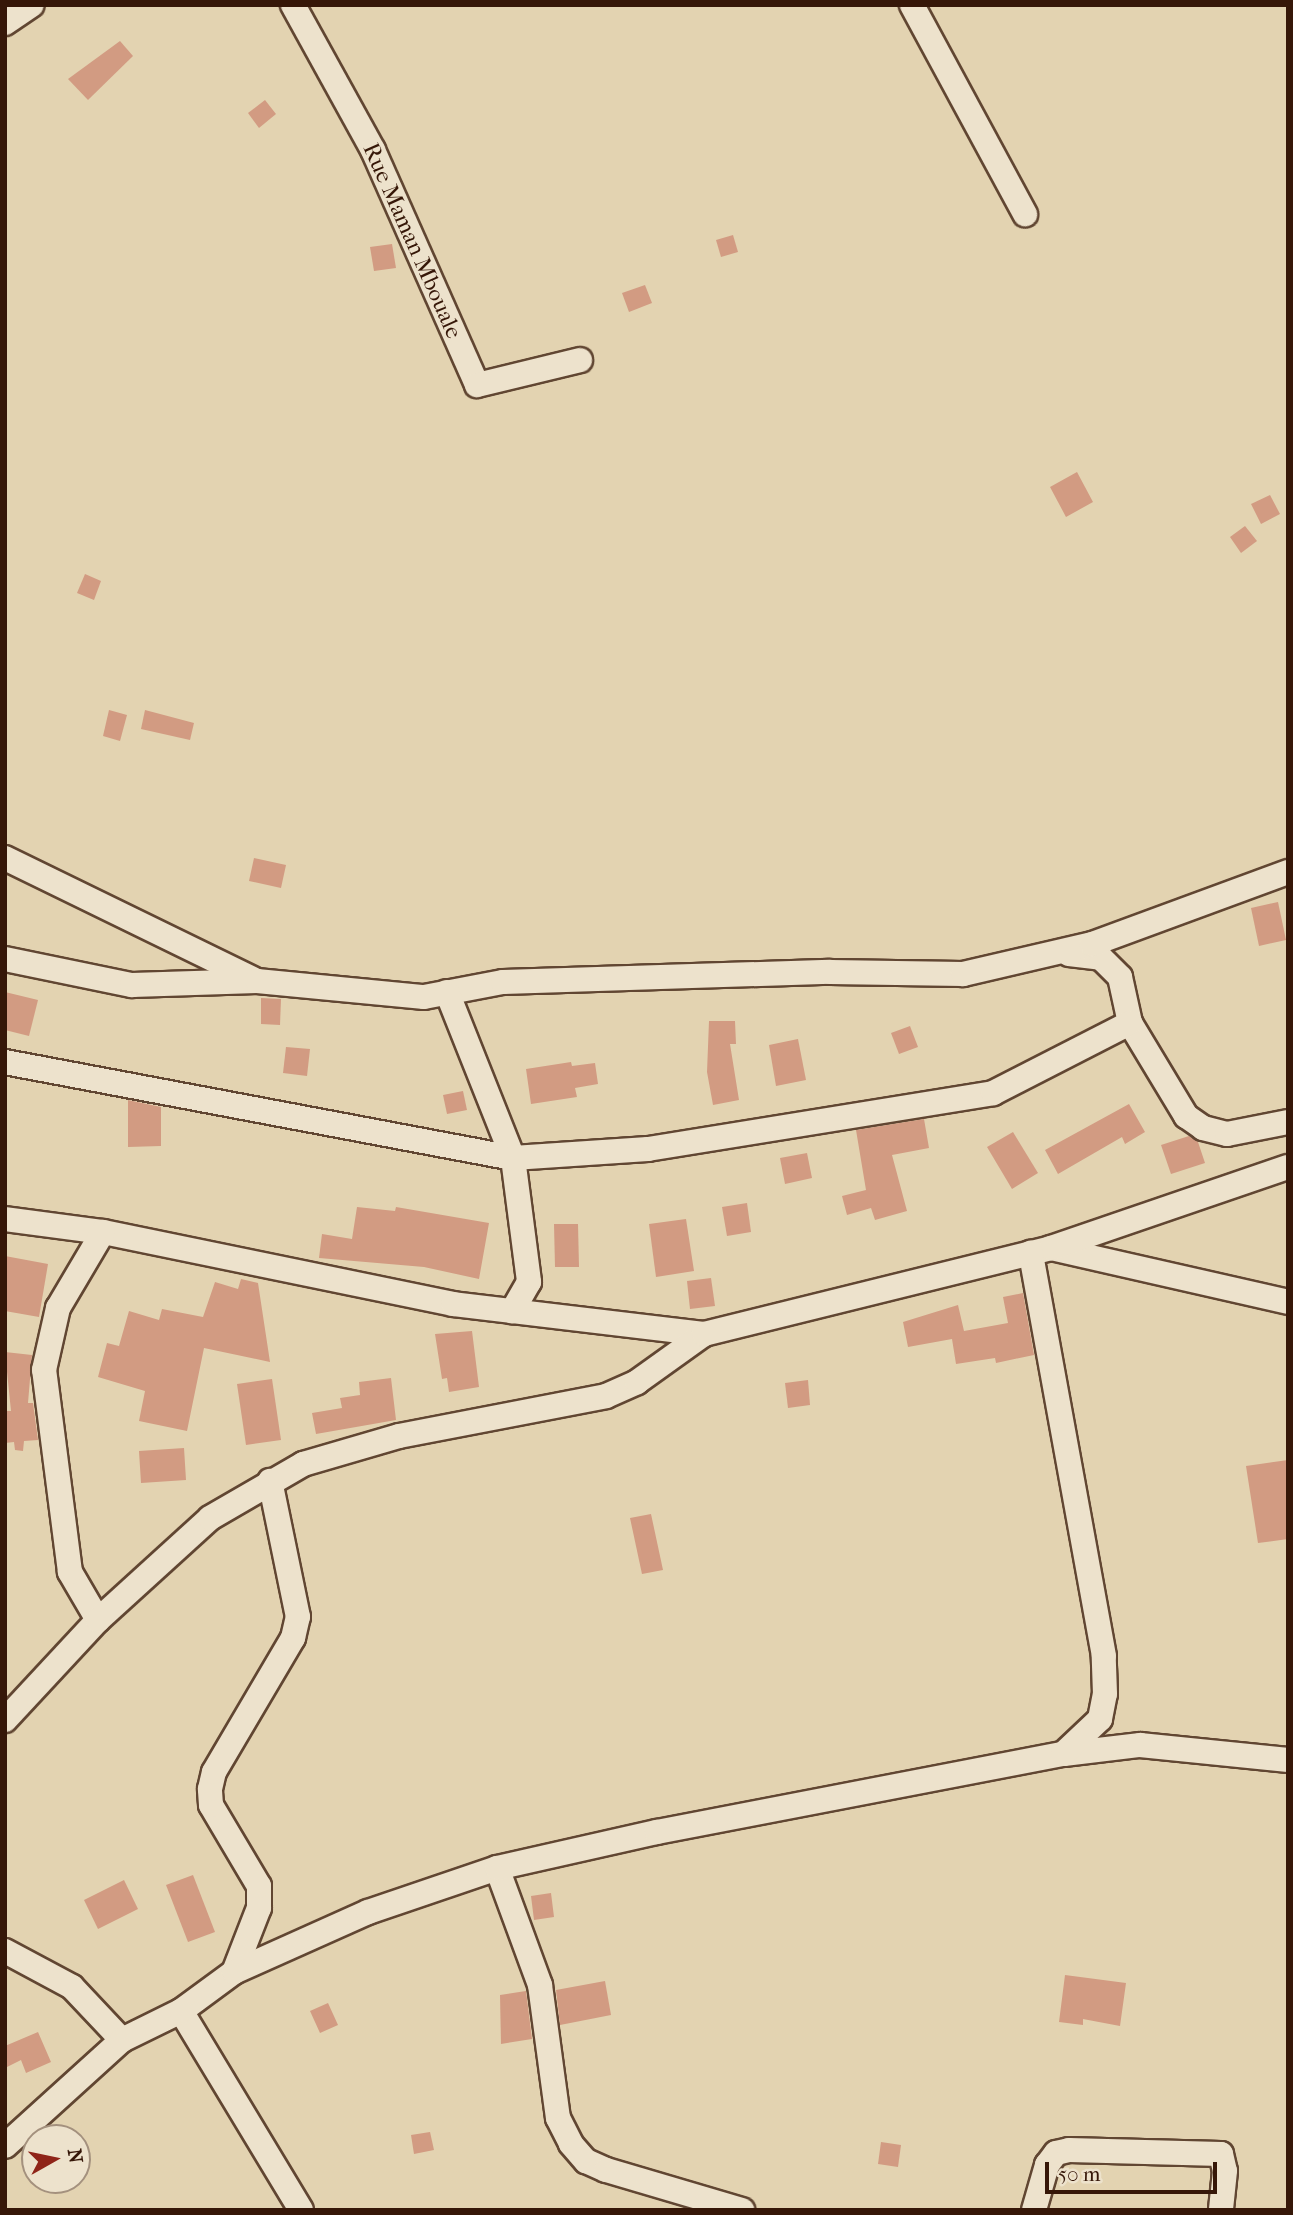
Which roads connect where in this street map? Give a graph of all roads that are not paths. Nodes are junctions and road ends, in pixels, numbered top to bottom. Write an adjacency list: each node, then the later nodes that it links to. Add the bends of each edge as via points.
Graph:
1 (32, 5): 4 (street)
2 (293, 5): 6 (street, Rue Maman Mbouale, via 373,150 477,385)
3 (912, 5): 5 (street)
4 (5, 23)
5 (1025, 214)
6 (580, 360)
7 (5, 858): 11 (street)
8 (1288, 872): 9 (street)
9 (1061, 953): 12 (street, via 963,974 830,972 553,980 503,982); 13 (street, via 1101,958 1120,977)
10 (5, 959): 11 (street, via 132,985)
11 (257, 981): 12 (street, via 424,997)
12 (447, 992): 16 (street)
13 (1130, 1023): 15 (street, via 1186,1116 1203,1128 1227,1134); 16 (street, via 993,1093 648,1149)
14 (5, 1062): 16 (street)
15 (1288, 1122)
16 (513, 1158): 22 (street, via 529,1282)
17 (1288, 1167): 20 (street)
18 (5, 1219): 19 (street)
19 (103, 1232): 22 (street); 25 (street, via 58,1308 44,1370 70,1572)
20 (1041, 1250): 21 (street); 23 (street); 27 (street, via 1104,1656 1100,1719)
21 (1288, 1302)
22 (512, 1312): 23 (street)
23 (704, 1334): 24 (street, via 637,1382 606,1396 365,1444 303,1464)
24 (270, 1481): 25 (street, via 210,1518); 31 (street, via 298,1617 293,1638 214,1772 210,1789 211,1805 258,1886 259,1908)
25 (97, 1620): 26 (street)
26 (5, 1720)
27 (1063, 1754): 28 (street, via 1140,1745); 29 (street, via 657,1832)
28 (1288, 1760)
29 (497, 1868): 31 (street, via 368,1912); 36 (street, via 540,1985 558,2118 571,2144 586,2161 606,2170)
30 (5, 1951): 33 (street, via 72,1987)
31 (234, 1972): 32 (street)
32 (181, 2011): 33 (street); 35 (street)
33 (122, 2040): 34 (street)
34 (5, 2146)
35 (301, 2210)
36 (742, 2210)
37 (1034, 2210): 38 (street, via 1047,2165 1056,2153 1069,2150 1221,2154 1225,2171)
38 (1221, 2210)

